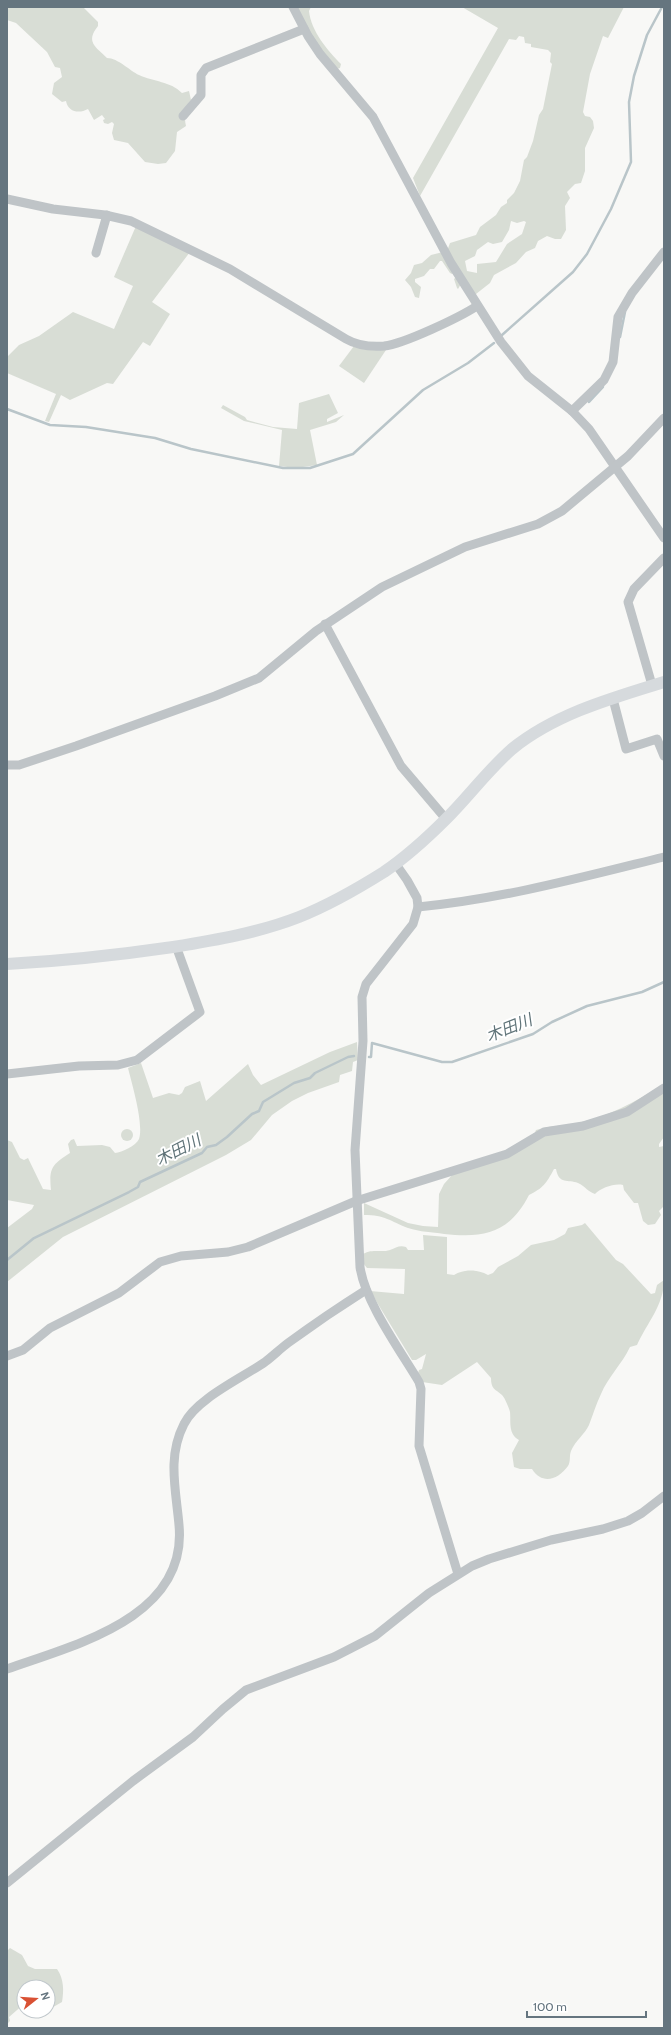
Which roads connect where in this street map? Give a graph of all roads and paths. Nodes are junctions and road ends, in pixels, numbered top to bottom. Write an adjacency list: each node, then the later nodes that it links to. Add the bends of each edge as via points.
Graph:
1 (293, 7): 2 (street)
2 (304, 29): 3 (street, via 206,68 201,75 200,95); 8 (street, via 328,66 373,117 430,225)
3 (183, 116)
4 (7, 199): 5 (street, via 60,210)
5 (107, 215): 7 (street); 8 (street, via 124,218 148,228 230,269 358,345 385,346 398,342 463,315)
6 (664, 252): 9 (street, via 618,317 613,362 604,380)
7 (96, 253)
8 (477, 306): 9 (street, via 518,366)
9 (572, 411): 11 (street, via 589,429)
10 (664, 418): 11 (street)
11 (616, 466): 12 (street); 14 (street, via 562,511 547,520 465,547 382,587)
12 (664, 538)
13 (664, 558): 16 (street, via 628,597)
14 (325, 624): 19 (street, via 259,678 76,746 19,765); 20 (street, via 401,766)
15 (664, 682): 16 (street)
16 (652, 686): 17 (street)
17 (613, 699): 18 (street, via 626,749 657,739); 20 (street, via 564,718 529,737 490,770)
18 (664, 756)
19 (7, 765)
20 (446, 819): 22 (street)
21 (664, 857): 23 (street, via 525,891)
22 (395, 863): 23 (street, via 407,880); 24 (street, via 329,904 297,918 250,933)
23 (418, 907): 28 (street, via 413,924 366,984 362,997 363,1041 355,1150)
24 (176, 946): 25 (street, via 61,961); 26 (street, via 200,1012 152,1050 137,1060 118,1065 79,1066)
25 (7, 964)
26 (7, 1074)
27 (664, 1088): 28 (street, via 627,1112 583,1126 544,1132 507,1154)
28 (356, 1201): 29 (street, via 360,1268); 30 (street, via 248,1247 228,1252 181,1256 160,1262 119,1293 50,1328 23,1350)
29 (366, 1290): 32 (street, via 419,1382 421,1390 418,1446); 33 (street, via 331,1311 266,1361 210,1398 184,1423 178,1439 173,1477 180,1526 179,1544 170,1577 158,1595 100,1635)
30 (7, 1356)
31 (664, 1496): 32 (street, via 628,1521 489,1558)
32 (458, 1574): 34 (street, via 429,1593 376,1636 334,1657 246,1690 193,1737)
33 (7, 1669)
34 (7, 1883)

